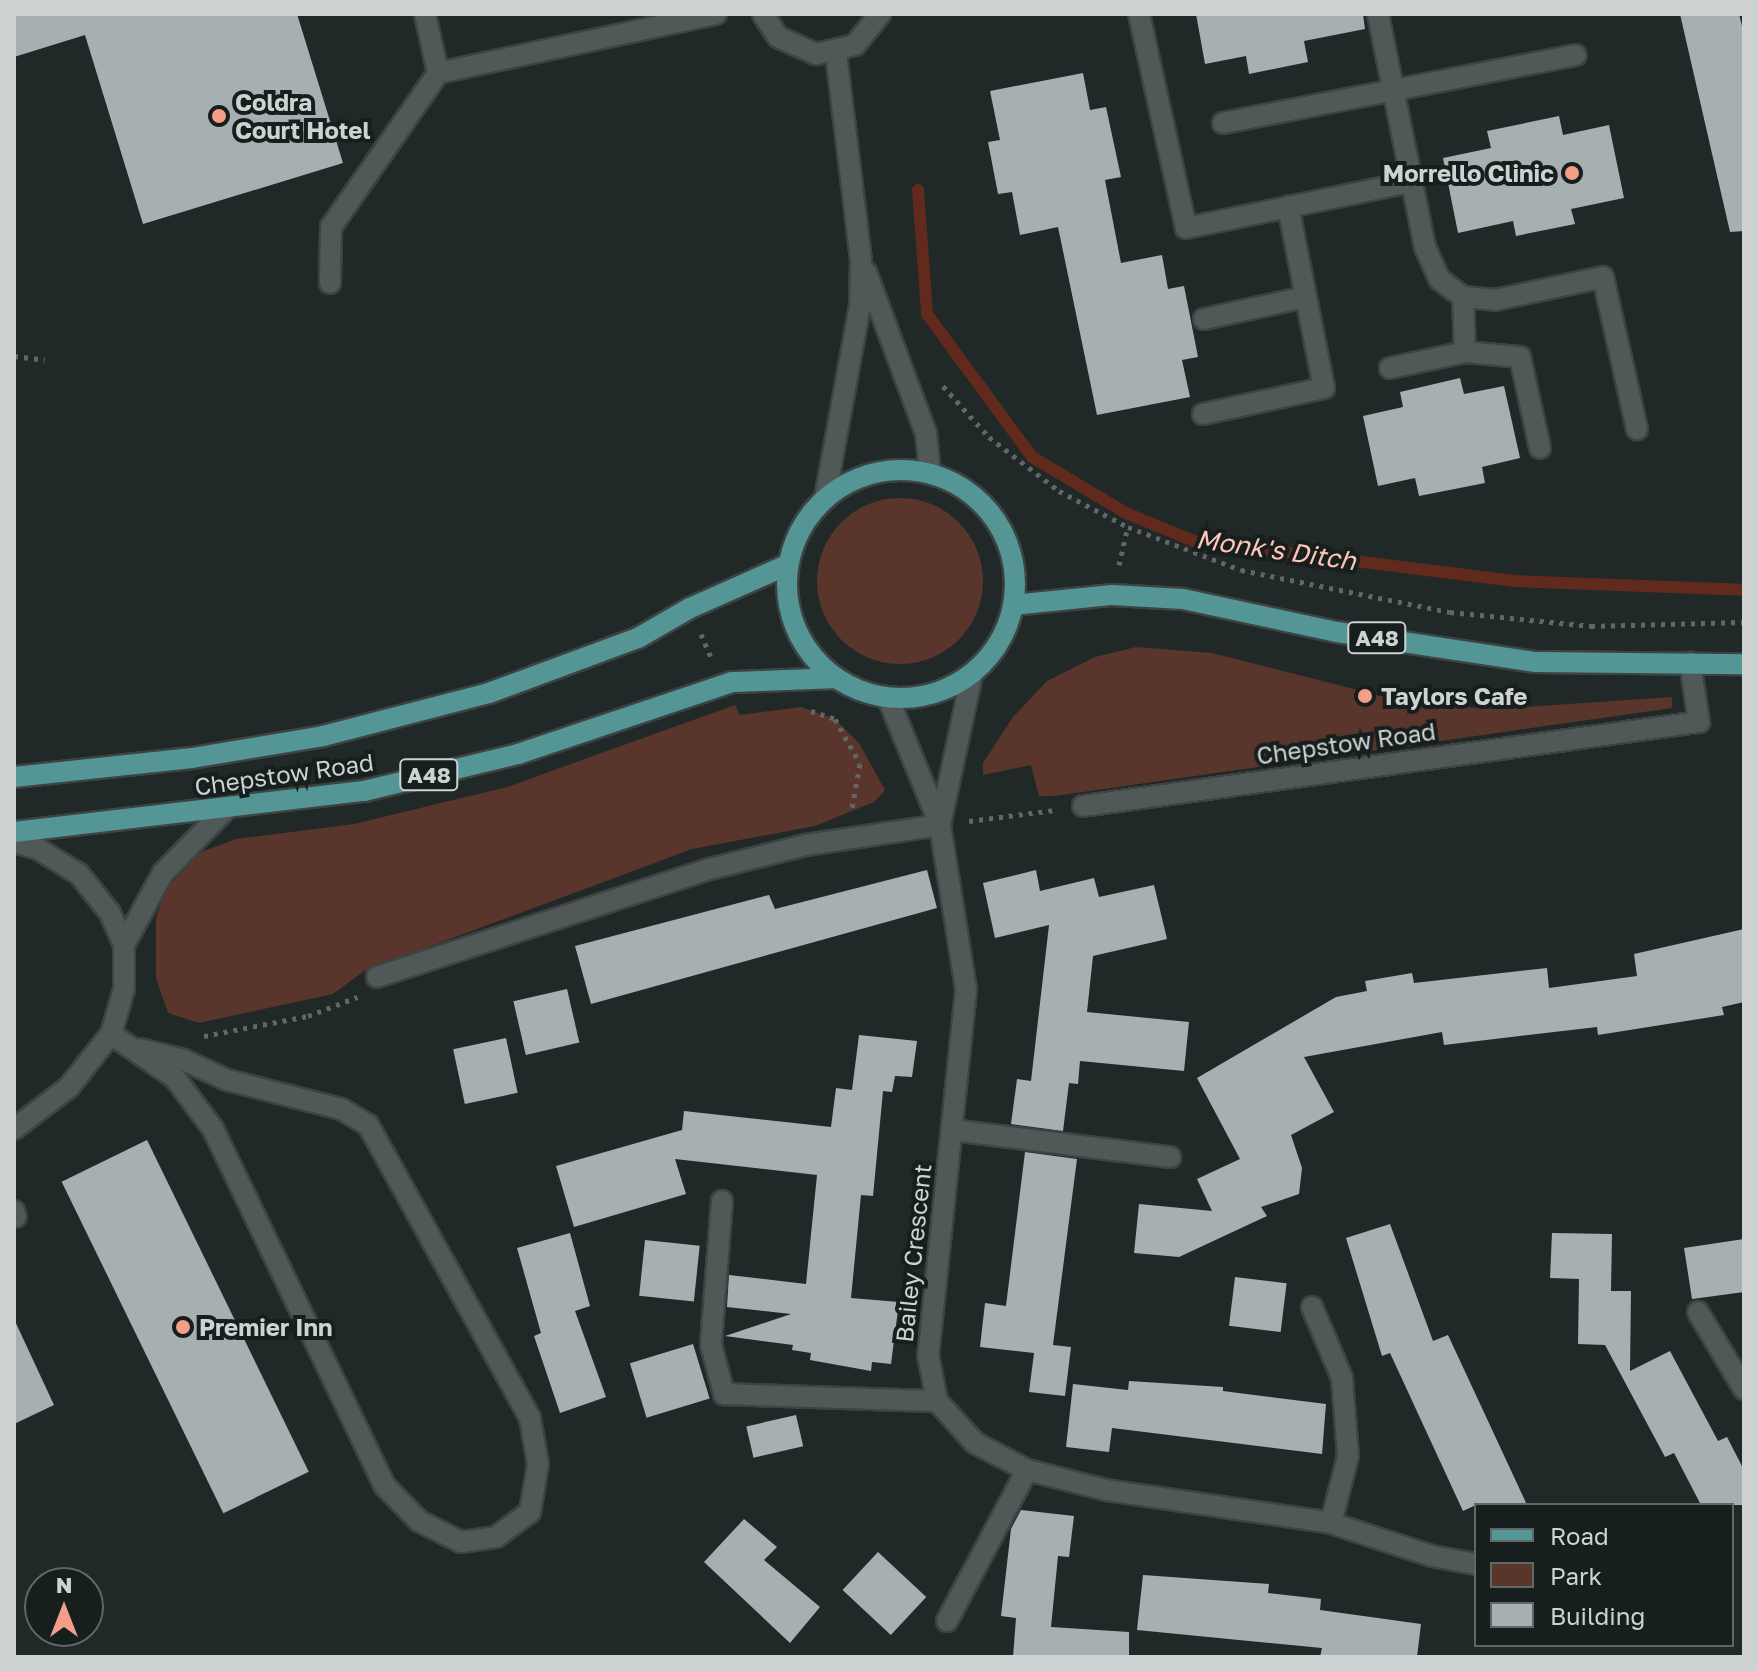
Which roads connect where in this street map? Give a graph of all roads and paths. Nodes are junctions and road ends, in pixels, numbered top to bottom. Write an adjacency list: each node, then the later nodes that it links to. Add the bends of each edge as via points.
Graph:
1 (425, 14): 9 (street)
2 (716, 14): 9 (street)
3 (763, 14): 7 (street, via 778,37 796,49)
4 (880, 14): 7 (street, via 855,45)
5 (1139, 14): 13 (street, via 1186,228)
6 (1378, 14): 10 (street)
7 (836, 52): 14 (street)
8 (1576, 55): 10 (street)
9 (438, 73): 15 (street, via 331,227)
10 (1393, 91): 11 (street); 12 (street)
11 (1223, 123)
12 (1411, 182): 13 (street); 17 (street, via 1425,247 1439,279)
13 (1288, 207): 16 (street)
14 (861, 260): 27 (street, via 926,433); 28 (street, via 860,306)
15 (330, 283)
16 (1306, 297): 18 (street); 24 (street, via 1324,388)
17 (1463, 297): 19 (street); 25 (street, via 1495,300 1603,277)
18 (1204, 319)
19 (1465, 352): 22 (street); 26 (street, via 1520,357)
20 (14, 356): 21 (path)
21 (45, 360)
22 (1390, 368)
23 (942, 386): 29 (path, via 989,437 1028,469)
24 (1203, 414)
25 (1637, 429)
26 (1540, 448)
27 (930, 473): 28 (main road, via 896,470 858,478); 32 (main road, via 962,487 1000,528 1015,571)
28 (825, 498): 30 (main road, via 800,529)
29 (1128, 527): 31 (path); 34 (path, via 1241,570 1450,612 1591,626)
30 (787, 565): 33 (main road, Chepstow Road); 38 (main road, via 786,597 795,628 811,656)
31 (1112, 595): 32 (main road, A48); 35 (main road, A48, via 1183,599 1337,632 1536,662)
32 (1013, 605): 37 (main road, via 991,655)
33 (690, 608): 39 (path); 42 (main road, Chepstow Road, via 638,638 489,693 338,733 192,758)
34 (1744, 622)
35 (1690, 663): 36 (main road, A48); 43 (street, Chepstow Road, via 1699,722)
36 (1744, 664)
37 (972, 674): 40 (main road, via 918,698); 46 (street, Bailey Crescent)
38 (835, 678): 39 (main road, Chepstow Road / A48); 40 (main road)
39 (724, 684): 44 (main road, Chepstow Road / A48, via 518,754 364,791)
40 (888, 698): 46 (street, Bailey Crescent)
41 (801, 707): 45 (path, via 835,719 860,764)
42 (14, 777)
43 (1083, 806): 46 (path)
44 (224, 811): 47 (main road, Chepstow Road / A48); 49 (street, via 163,873)
45 (852, 812)
46 (940, 825): 50 (street, via 806,845 710,869); 55 (street, Bailey Crescent, via 966,990)
47 (14, 832)
48 (14, 842): 49 (street, via 38,849 79,874 110,913)
49 (124, 945): 51 (street, via 124,989)
50 (377, 977): 52 (path, via 361,995 308,1016)
51 (111, 1034): 53 (street); 54 (street, via 69,1087)
52 (201, 1037)
53 (140, 1049): 53 (street, via 175,1078 213,1129 385,1486 419,1521 461,1542 496,1537 530,1512 538,1464 530,1418 368,1125 341,1109 227,1080 184,1060)
54 (14, 1129)
55 (952, 1130): 56 (street); 61 (street, Bailey Crescent, via 928,1355)
56 (1170, 1157)
57 (722, 1201): 61 (street, via 711,1345 724,1394)
58 (1312, 1307): 63 (street, via 1342,1378 1348,1456)
59 (1698, 1312): 60 (street)
60 (1744, 1389)
61 (937, 1401): 62 (street, via 975,1443)
62 (1027, 1470): 63 (street, via 1106,1490); 65 (street)
63 (1331, 1523): 64 (street, via 1432,1556)
64 (1474, 1564)
65 (947, 1621)

